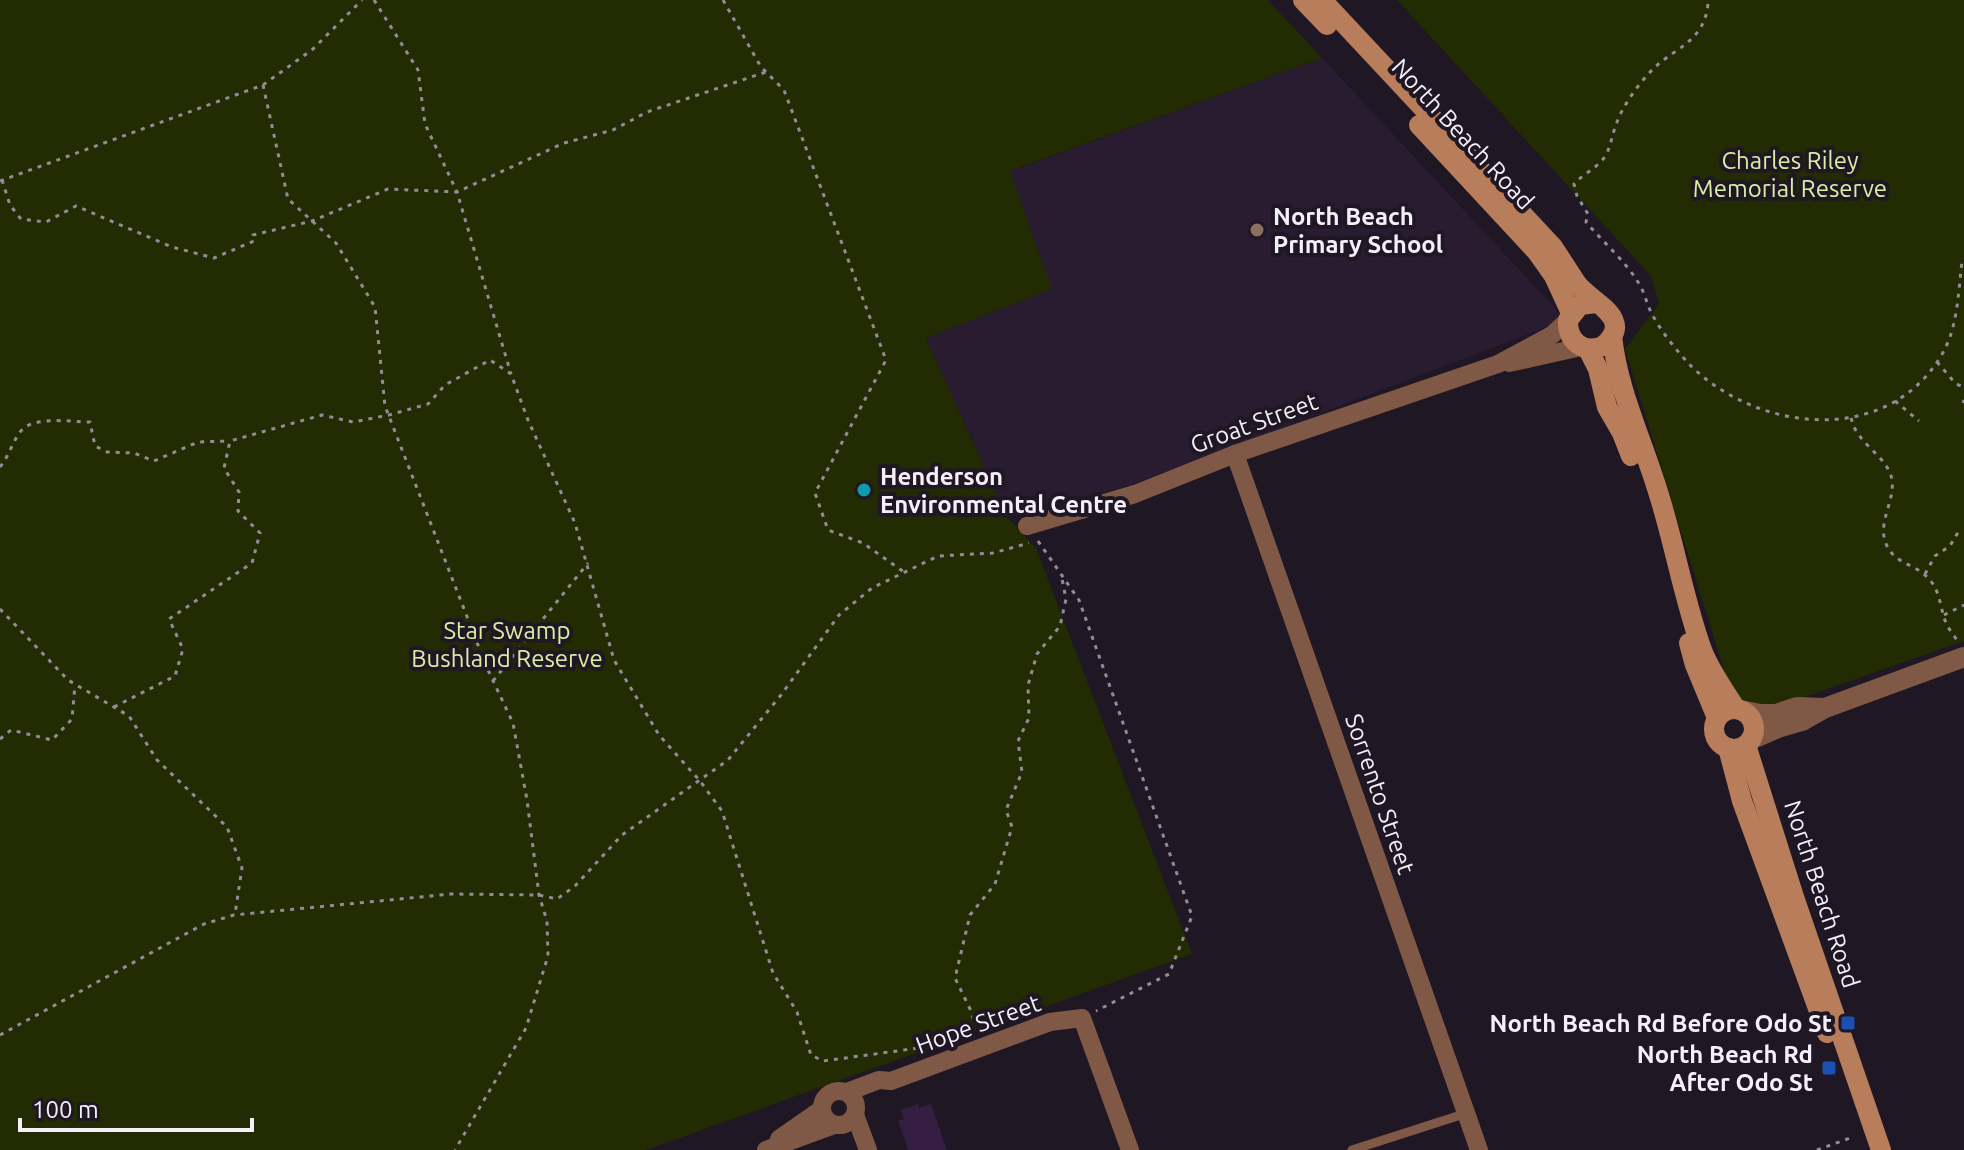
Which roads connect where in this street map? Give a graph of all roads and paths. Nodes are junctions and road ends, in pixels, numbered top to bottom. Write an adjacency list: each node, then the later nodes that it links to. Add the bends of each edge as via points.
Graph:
1 (362, 0): 8 (path, via 313,49)
2 (374, 0): 10 (path, via 418,70 425,124)
3 (723, 0): 7 (path)
4 (1303, 0): 14 (main road, North Beach Road, via 1537,252 1554,276)
5 (1322, 0): 13 (main road, North Beach Road, via 1553,247 1576,283)
6 (1708, 4): 23 (path, via 1697,32 1655,67 1629,101 1604,158 1574,184 1577,196 1588,214 1586,222 1638,282 1676,348 1706,378 1771,413 1817,421)
7 (766, 72): 10 (path, via 564,143); 31 (path, via 784,90 886,360 815,493 828,530 863,543)
8 (263, 85): 9 (path); 11 (path, via 288,199)
9 (1, 180): 11 (path, via 21,219 46,222 76,206 172,247 214,258 254,241 253,235)
10 (457, 192): 11 (path, via 388,189); 19 (path)
11 (312, 221): 22 (path, via 336,243 375,307)
12 (1962, 261): 17 (path, via 1953,327)
13 (1597, 303): 14 (main road, via 1580,305); 15 (main road, North Beach Road, via 1613,317)
14 (1570, 317): 16 (main road, North Beach Road, via 1570,336); 18 (street, Groat Street, via 1552,335)
15 (1612, 336): 16 (main road, via 1603,346); 42 (main road, North Beach Road, via 1623,395 1659,494 1703,650)
16 (1584, 348): 18 (street, Groat Street); 43 (main road, North Beach Road, via 1598,369 1607,407 1622,433 1666,553 1695,665)
17 (1937, 362): 20 (path); 21 (path)
18 (1498, 364): 26 (street, Groat Street)
19 (511, 374): 22 (path, via 490,360 445,385 428,404); 30 (path)
20 (1964, 387)
21 (1895, 401): 23 (path); 24 (path)
22 (389, 415): 25 (path, via 353,422 322,415); 38 (path)
23 (1851, 418): 33 (path, via 1891,477 1883,528 1887,546 1897,559)
24 (1919, 421)
25 (230, 441): 27 (path, via 198,442 154,461 95,446 90,422 36,422 21,430); 40 (path, via 224,468 239,492 238,511 260,533 252,563 169,619 183,649 175,676)
26 (1235, 454): 28 (street, Groat Street); 53 (street, Sorrento Street)
27 (0, 467)
28 (1032, 533): 31 (path, via 993,553 938,556); 32 (path)
29 (1964, 536): 33 (path, via 1957,534)
30 (588, 563): 38 (path); 46 (path, via 614,660 659,735)
31 (904, 572): 46 (path, via 872,588 839,615 728,760)
32 (1061, 574): 46 (path, via 1066,599 1060,626 1037,654 1028,685 1029,718 1018,741 1022,772 1006,810 1012,827 995,884 970,915 955,978 974,1023 919,1048 823,1061 811,1055 797,1012 773,973 722,811); 49 (path, via 1079,600 1192,916 1169,974)
33 (1925, 574): 36 (path, via 1935,586)
34 (1964, 605): 36 (path)
35 (0, 609): 39 (path)
36 (1944, 615): 37 (path)
37 (1962, 651): 41 (street)
38 (493, 681): 47 (path, via 513,723)
39 (75, 685): 40 (path); 44 (path, via 72,719 52,740 11,730)
40 (114, 707): 48 (path, via 129,716 157,760 227,827 242,868)
41 (1825, 708): 42 (street, via 1797,707 1776,714); 45 (street)
42 (1738, 709): 43 (main road); 45 (main road, via 1753,722)
43 (1717, 718): 45 (main road, via 1716,736)
44 (0, 739)
45 (1742, 744): 64 (main road, North Beach Road, via 1742,801); 65 (main road, North Beach Road)
46 (700, 781): 47 (path, via 622,835 557,899)
47 (539, 895): 48 (path, via 451,894); 57 (path, via 547,921 548,956 526,1028)
48 (234, 915): 50 (path, via 204,924)
49 (1082, 1018): 51 (street, Hope Street, via 1050,1022 891,1081 879,1080); 60 (street)
50 (0, 1035)
51 (853, 1105): 52 (street, via 835,1091); 54 (street, via 846,1124); 59 (street)
52 (822, 1109): 54 (street); 56 (street)
53 (1467, 1113): 61 (lane); 62 (street, Sorrento Street)
54 (835, 1125): 56 (street); 58 (street)
55 (1850, 1138): 63 (path)
56 (769, 1149)
57 (455, 1150)
58 (858, 1150)
59 (868, 1150)
60 (1130, 1150)
61 (1352, 1150)
62 (1479, 1150)
63 (1817, 1150)
64 (1869, 1150)
65 (1881, 1150)

